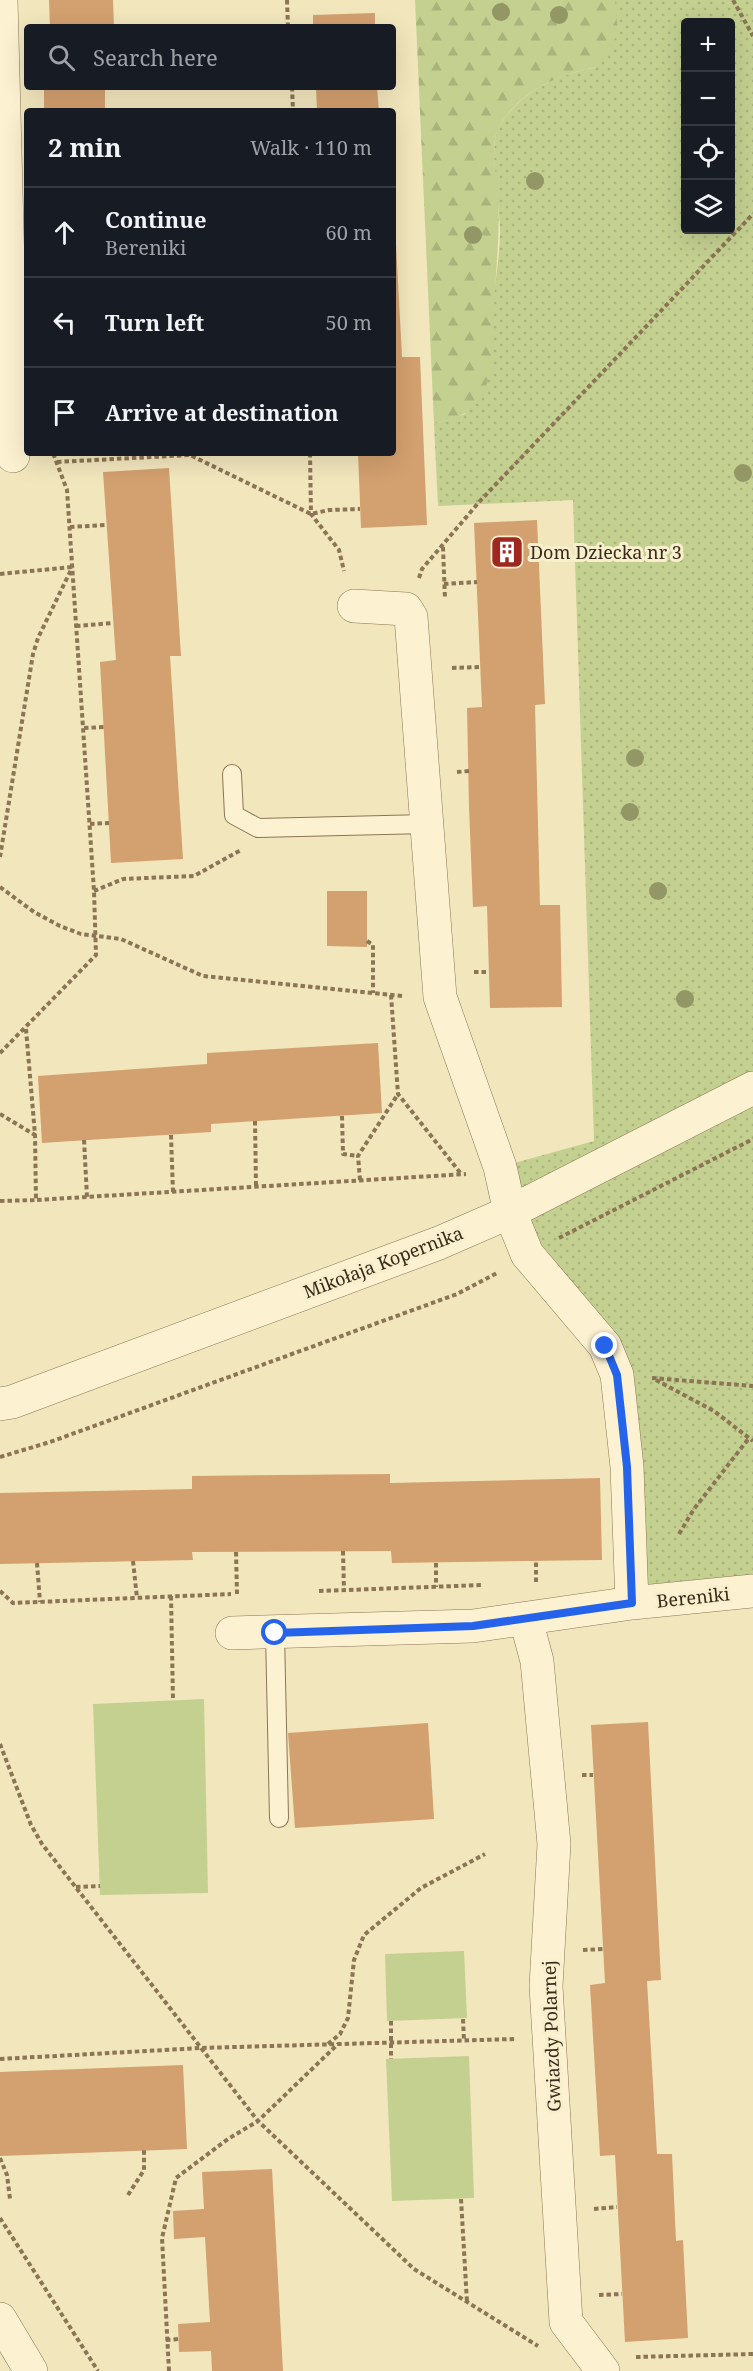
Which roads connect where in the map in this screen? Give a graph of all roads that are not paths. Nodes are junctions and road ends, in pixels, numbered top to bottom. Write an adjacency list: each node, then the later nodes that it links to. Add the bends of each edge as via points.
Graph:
1 (0, 0): 2 (street)
2 (7, 456)
3 (354, 606): 5 (street, via 406,609 411,616)
4 (232, 774): 5 (lane, via 234,815 258,828)
5 (427, 824): 7 (street, via 440,997 500,1167)
6 (753, 1088): 7 (street, Mikołaja Kopernika)
7 (510, 1212): 8 (street, Mikołaja Kopernika, via 429,1247); 10 (street, via 527,1254 605,1346 617,1375 627,1467)
8 (0, 1404)
9 (753, 1591): 10 (street, Bereniki)
10 (632, 1603): 11 (street, Bereniki)
11 (526, 1620): 13 (street, Bereniki, via 451,1627); 16 (street, Gwiazdy Polarnej, via 537,1660 554,1844 546,1986 566,2322)
12 (232, 1633): 13 (street, Bereniki)
13 (275, 1633): 14 (lane)
14 (279, 1818)
15 (0, 2319): 17 (street)
16 (600, 2368)
17 (31, 2371)

